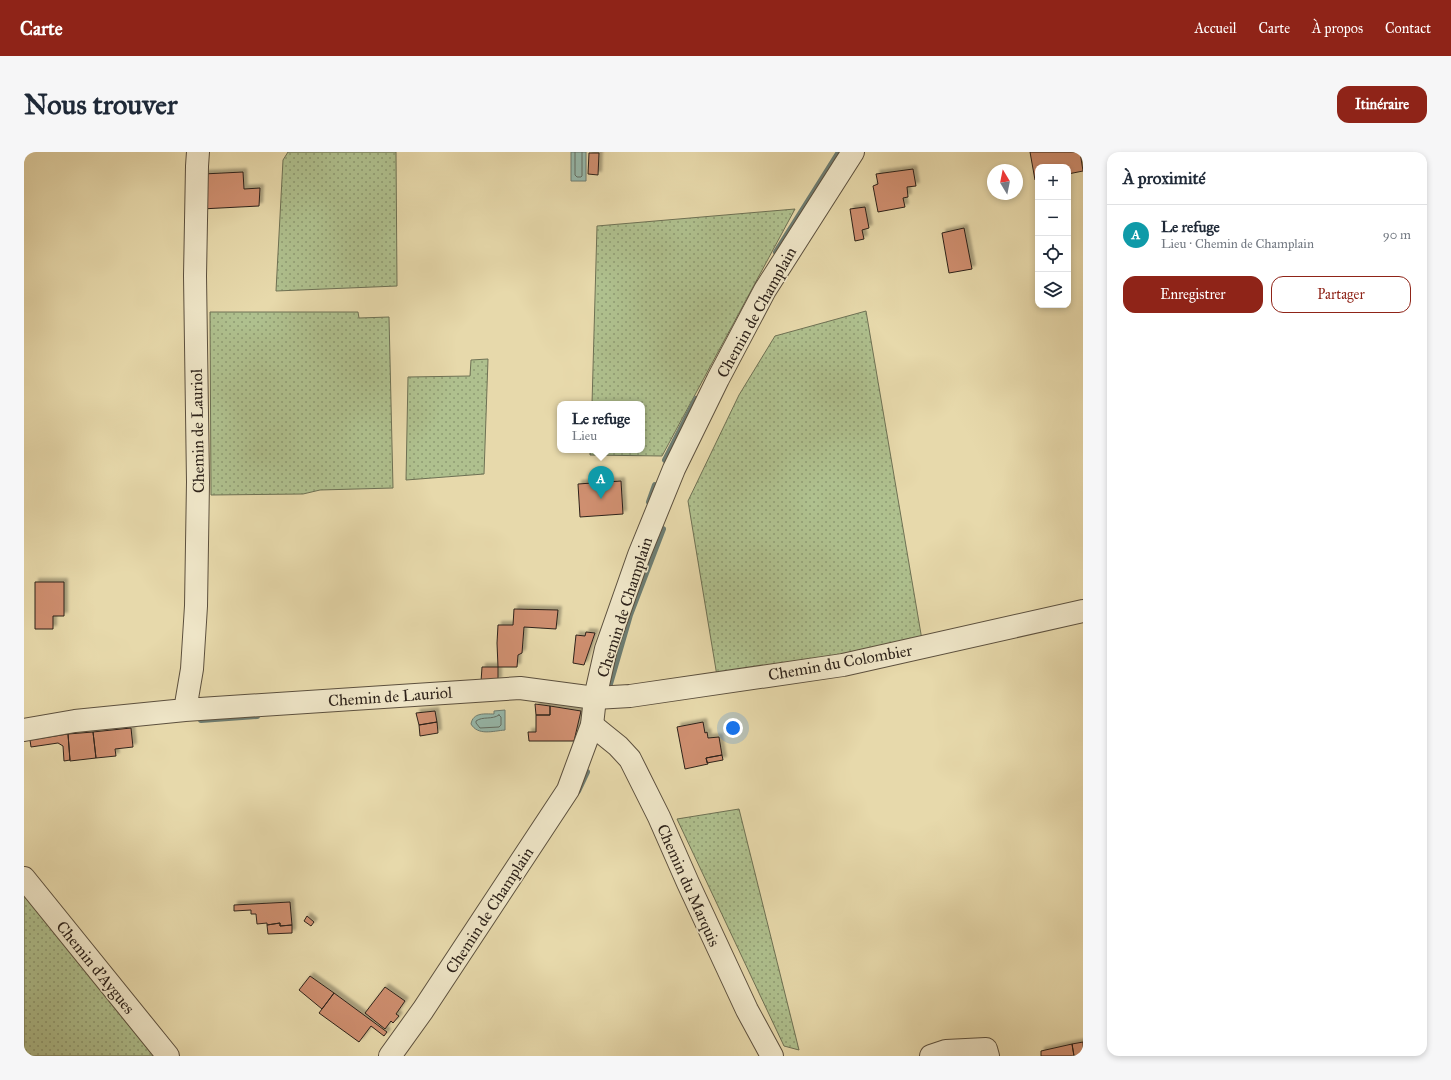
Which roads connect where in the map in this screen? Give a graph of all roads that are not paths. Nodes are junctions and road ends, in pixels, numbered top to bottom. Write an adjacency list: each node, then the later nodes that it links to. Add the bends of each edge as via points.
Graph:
1 (198, 152): 5 (street, Chemin de Lauriol, via 195,276 198,482 196,606 192,669)
2 (853, 152): 4 (street, Chemin de Champlain, via 765,290 674,470 639,555 606,649)
3 (1083, 611): 4 (street, Chemin du Colombier, via 843,665 630,696)
4 (595, 698): 5 (street, Chemin de Lauriol, via 520,688); 6 (street, Chemin de Champlain)
5 (185, 710): 7 (street, Chemin de Lauriol, via 75,721)
6 (592, 725): 10 (street, Chemin de Champlain, via 568,790); 11 (street, Chemin du Marquis, via 630,759 744,1004)
7 (24, 730)
8 (24, 878): 9 (street, Chemin d'Aygues)
9 (168, 1056)
10 (390, 1056)
11 (772, 1056)
12 (931, 1056): 13 (street, via 946,1051 986,1049)
13 (988, 1056)

